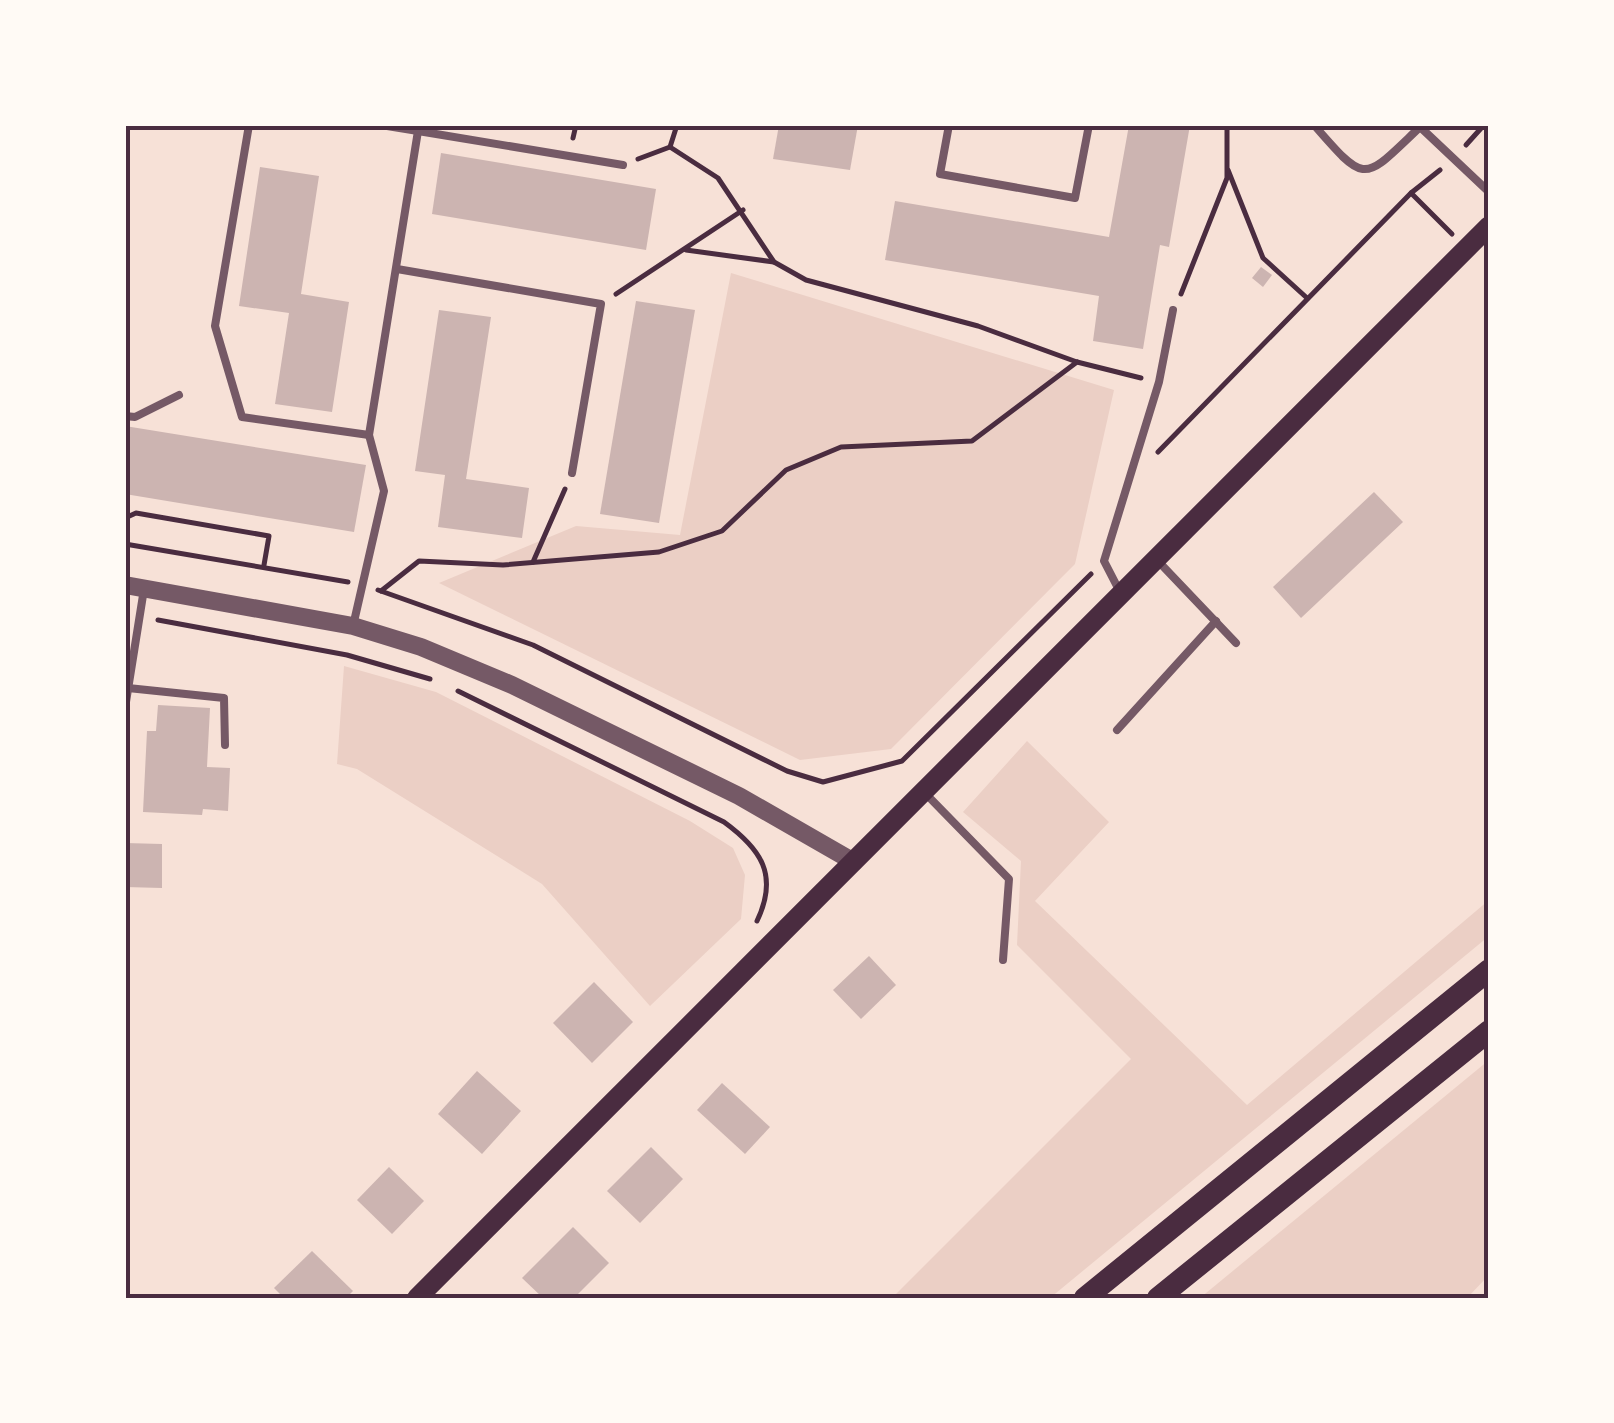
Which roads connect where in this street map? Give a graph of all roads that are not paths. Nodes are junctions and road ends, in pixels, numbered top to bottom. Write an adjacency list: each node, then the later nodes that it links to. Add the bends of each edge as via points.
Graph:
1 (250, 125): 15 (lane, via 215,326 242,417)
2 (381, 125): 7 (lane)
3 (950, 125): 4 (lane, via 940,174 1076,198)
4 (1089, 125)
5 (1314, 125): 6 (lane, via 1362,172 1376,169)
6 (1419, 126): 9 (lane)
7 (418, 132): 8 (lane); 11 (lane)
8 (623, 165)
9 (1489, 192)
10 (1489, 226): 17 (main road)
11 (397, 269): 15 (lane); 16 (lane, via 602,304)
12 (1173, 310): 19 (lane, via 1159,382 1104,561)
13 (179, 394): 14 (lane)
14 (125, 416)
15 (369, 436): 21 (lane, via 384,491)
16 (572, 473)
17 (1156, 560): 19 (main road); 20 (lane)
18 (134, 587): 21 (street); 23 (lane, via 140,617)
19 (1122, 596): 27 (main road)
20 (1216, 621): 22 (lane); 25 (lane)
21 (354, 626): 28 (street, via 512,684 739,796)
22 (1236, 643)
23 (128, 688): 24 (lane); 26 (lane, via 224,698)
24 (125, 708)
25 (1117, 730)
26 (225, 746)
27 (924, 792): 28 (main road); 29 (lane, via 1009,879)
28 (854, 862): 32 (main road)
29 (1003, 960)
30 (1489, 970): 33 (main road)
31 (1489, 1031): 34 (main road)
32 (417, 1298)
33 (1085, 1298)
34 (1158, 1298)

